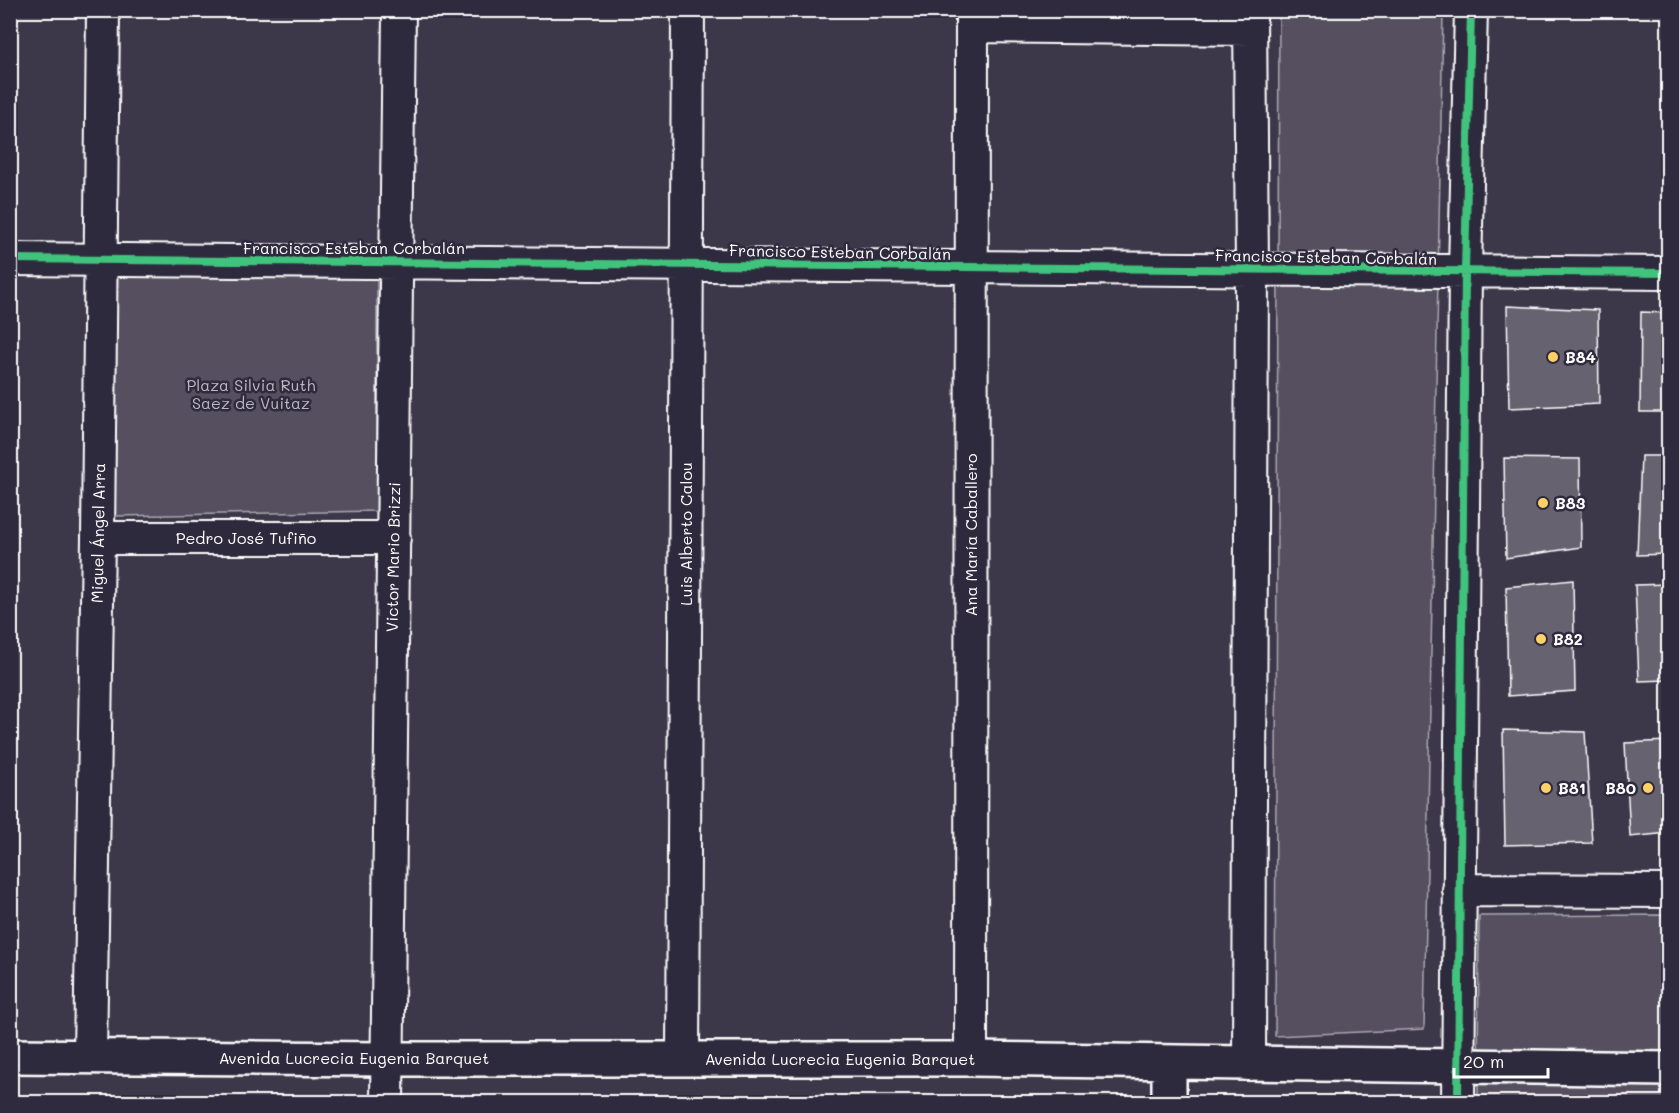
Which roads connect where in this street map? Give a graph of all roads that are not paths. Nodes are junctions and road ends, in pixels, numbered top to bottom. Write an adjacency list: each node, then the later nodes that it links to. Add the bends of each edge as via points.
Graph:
1 (103, 10): 8 (street, Miguel Ángel Arra)
2 (399, 10): 9 (street, Victor Mario Brizzi)
3 (688, 10): 10 (street, Luis Alberto Calou)
4 (1471, 10): 13 (street)
5 (972, 18): 6 (street); 11 (street, Ana María Caballero)
6 (1250, 20): 12 (street)
7 (10, 259): 8 (street, Francisco Esteban Corbalán)
8 (101, 260): 9 (street, Francisco Esteban Corbalán); 15 (street, Miguel Ángel Arra)
9 (396, 262): 10 (street, Francisco Esteban Corbalán); 16 (street, Victor Mario Brizzi)
10 (687, 264): 11 (street, Francisco Esteban Corbalán); 21 (street, Luis Alberto Calou)
11 (972, 267): 12 (street, Francisco Esteban Corbalán); 23 (street, Ana María Caballero)
12 (1252, 269): 13 (street, Francisco Esteban Corbalán); 25 (street)
13 (1465, 271): 14 (street, Francisco Esteban Corbalán); 17 (street)
14 (1668, 273)
15 (98, 538): 16 (street, Pedro José Tufiño); 20 (street, Miguel Ángel Arra)
16 (393, 538): 22 (street, Victor Mario Brizzi)
17 (1459, 890): 18 (street); 26 (street)
18 (1668, 891)
19 (10, 1056): 20 (main road, Avenida Lucrecia Eugenia Barquet)
20 (90, 1056): 22 (main road, Avenida Lucrecia Eugenia Barquet)
21 (683, 1058): 22 (main road, Avenida Lucrecia Eugenia Barquet); 23 (main road, Avenida Lucrecia Eugenia Barquet)
22 (388, 1059): 28 (street, Victor Mario Brizzi)
23 (971, 1059): 24 (main road, Avenida Lucrecia Eugenia Barquet)
24 (1169, 1062): 25 (main road, Avenida Lucrecia Eugenia Barquet); 29 (main road)
25 (1249, 1064): 26 (main road, Avenida Lucrecia Eugenia Barquet)
26 (1458, 1066): 27 (main road, Avenida Lucrecia Eugenia Barquet); 30 (street)
27 (1668, 1069)
28 (387, 1102)
29 (1169, 1102)
30 (1458, 1102)

